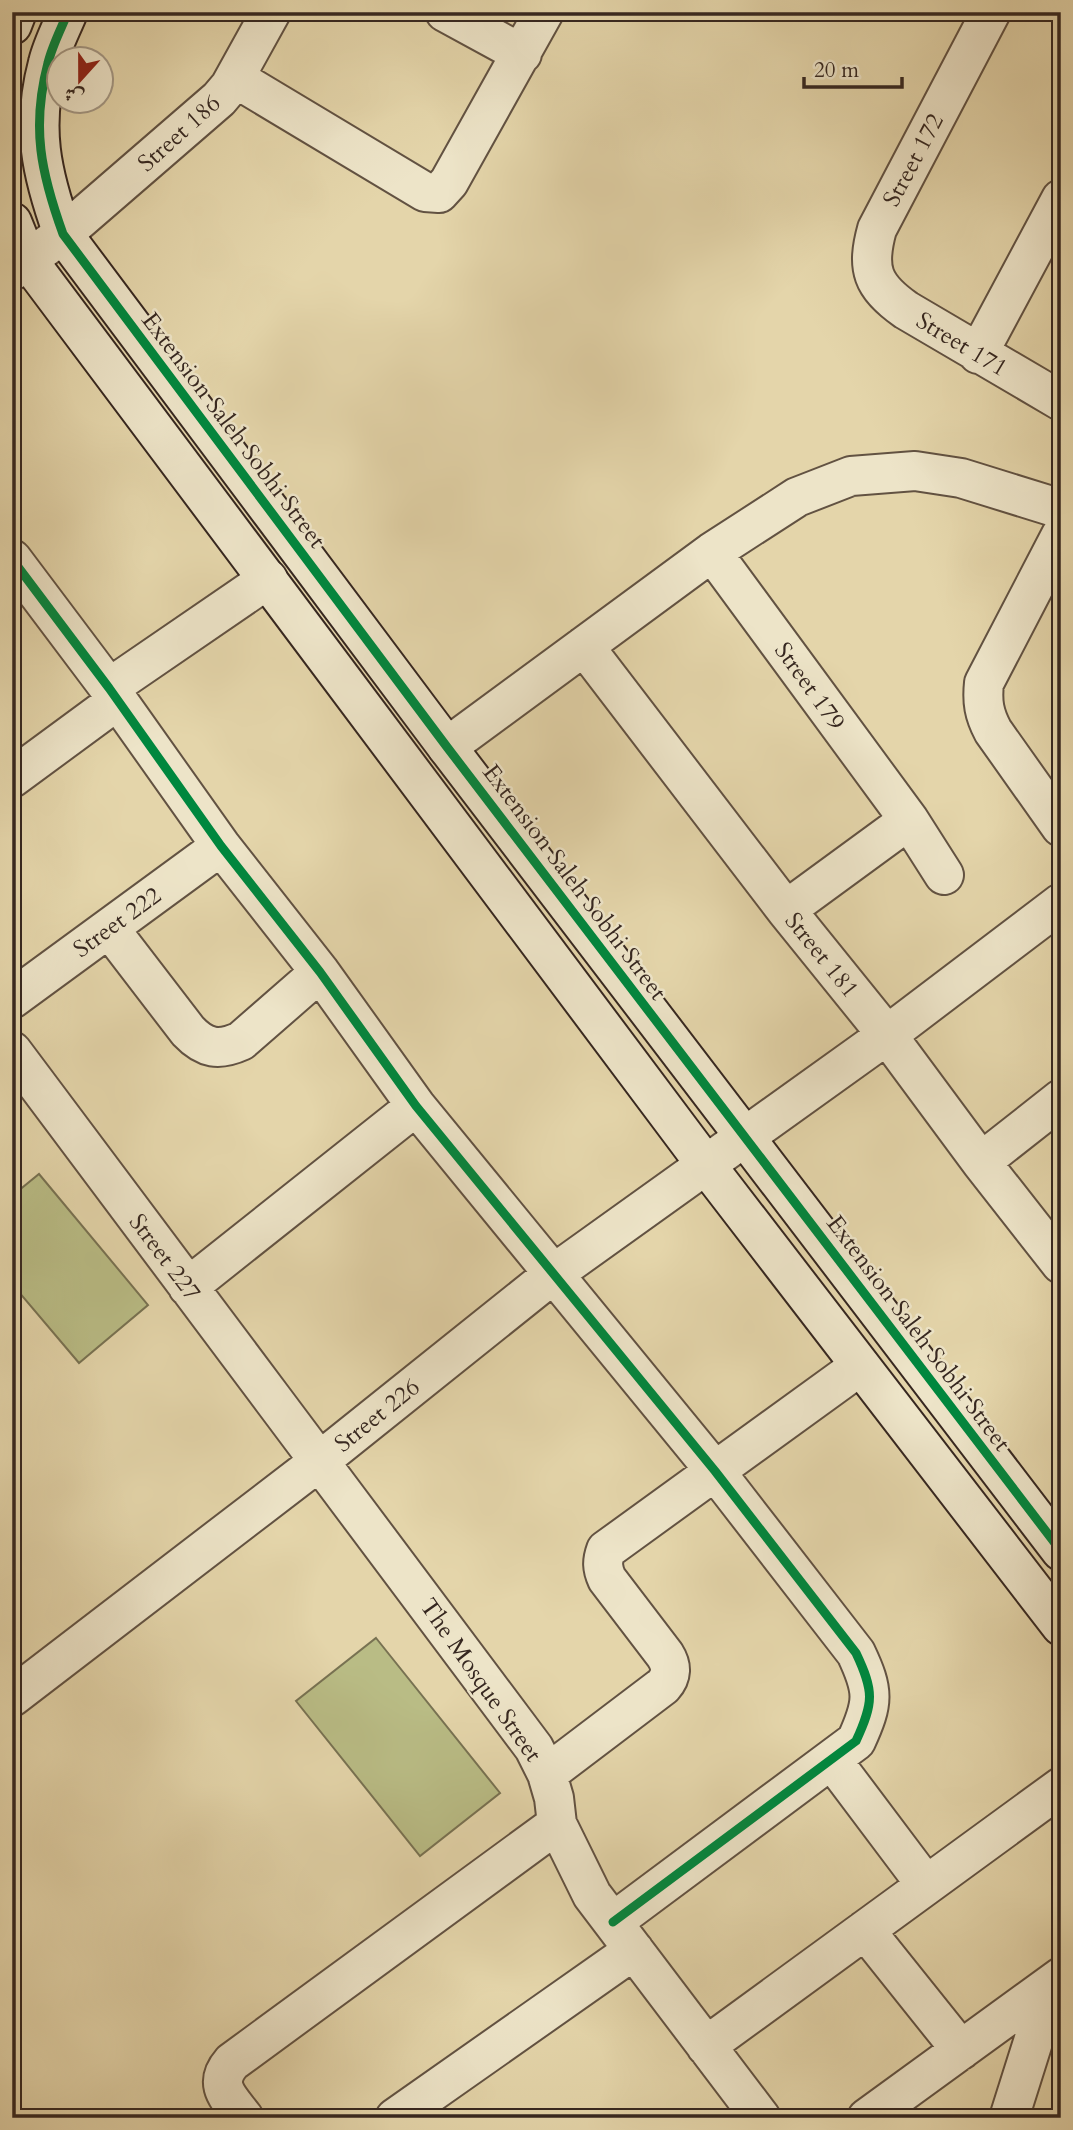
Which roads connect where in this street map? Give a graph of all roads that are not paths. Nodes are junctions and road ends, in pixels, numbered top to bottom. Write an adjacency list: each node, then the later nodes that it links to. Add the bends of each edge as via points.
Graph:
1 (17, 12): 7 (street)
2 (68, 12): 12 (street, Extension Saleh Sobhi Street, via 48,61 40,104 40,149 47,192)
3 (271, 12): 9 (street, Street 186)
4 (445, 12): 8 (street)
5 (544, 12): 8 (street)
6 (991, 12): 14 (street, Street 172, via 877,229 871,252)
7 (12, 24)
8 (522, 54): 9 (street, via 445,188 432,194)
9 (235, 78): 12 (street, Street 186, via 206,111)
10 (1061, 199): 15 (street)
11 (12, 222): 13 (street)
12 (63, 234): 13 (street, Street 186); 24 (street, Extension Saleh Sobhi Street)
13 (20, 265): 21 (street)
14 (874, 275): 15 (street, Street 171, via 886,296)
15 (978, 354): 16 (street, Street 171)
16 (1061, 401)
17 (1061, 509): 19 (street, via 961,478 915,471 851,476 797,498)
18 (1061, 535): 27 (street, via 984,684 982,700 993,731)
19 (712, 552): 22 (street); 26 (street, Street 179)
20 (14, 565): 23 (street)
21 (268, 579): 23 (street); 41 (street)
22 (584, 646): 24 (street); 31 (street, Street 181)
23 (113, 694): 25 (street); 28 (street)
24 (447, 747): 39 (street, Extension Saleh Sobhi Street)
25 (12, 778)
26 (909, 820): 29 (street, Street 179); 31 (street)
27 (1061, 827)
28 (221, 846): 32 (street, Street 222); 33 (street)
29 (944, 875)
30 (1061, 903): 35 (street, Street 226)
31 (786, 909): 35 (street, Street 181)
32 (109, 928): 33 (street, via 188,1031 212,1048 241,1041); 34 (street, Street 222)
33 (320, 972): 38 (street)
34 (12, 999)
35 (887, 1035): 39 (street, Street 226); 40 (street, Street 181)
36 (12, 1051): 44 (street, Street 227)
37 (1061, 1099): 40 (street)
38 (416, 1106): 43 (street); 44 (street)
39 (746, 1138): 41 (street, Street 226); 48 (street, Extension Saleh Sobhi Street)
40 (981, 1162): 42 (street, Street 181)
41 (706, 1166): 43 (street, Street 226); 45 (street)
42 (1061, 1264)
43 (552, 1275): 46 (street, Street 226); 47 (street)
44 (188, 1287): 46 (street, Street 227)
45 (860, 1366): 47 (street); 49 (street)
46 (321, 1460): 50 (street, Street 226); 52 (street, The Mosque Street, via 534,1748)
47 (715, 1471): 51 (street, via 856,1653 869,1681 869,1712 856,1741); 52 (street, via 614,1542 603,1559 607,1578 670,1662 669,1680)
48 (1061, 1551)
49 (1061, 1626)
50 (12, 1697)
51 (832, 1760): 55 (street); 57 (street)
52 (547, 1774): 54 (street, The Mosque Street)
53 (1061, 1787): 55 (street)
54 (557, 1824): 57 (street, The Mosque Street, via 582,1878); 62 (street, via 232,2062 222,2082)
55 (926, 1885): 56 (street)
56 (865, 1930): 59 (street); 60 (street)
57 (623, 1936): 59 (street, The Mosque Street); 61 (street)
58 (1056, 1981): 60 (street); 65 (street)
59 (706, 2046): 63 (street, The Mosque Street)
60 (961, 2050): 64 (street)
61 (412, 2113)
62 (244, 2118)
63 (761, 2118)
64 (867, 2118)
65 (1009, 2118)

